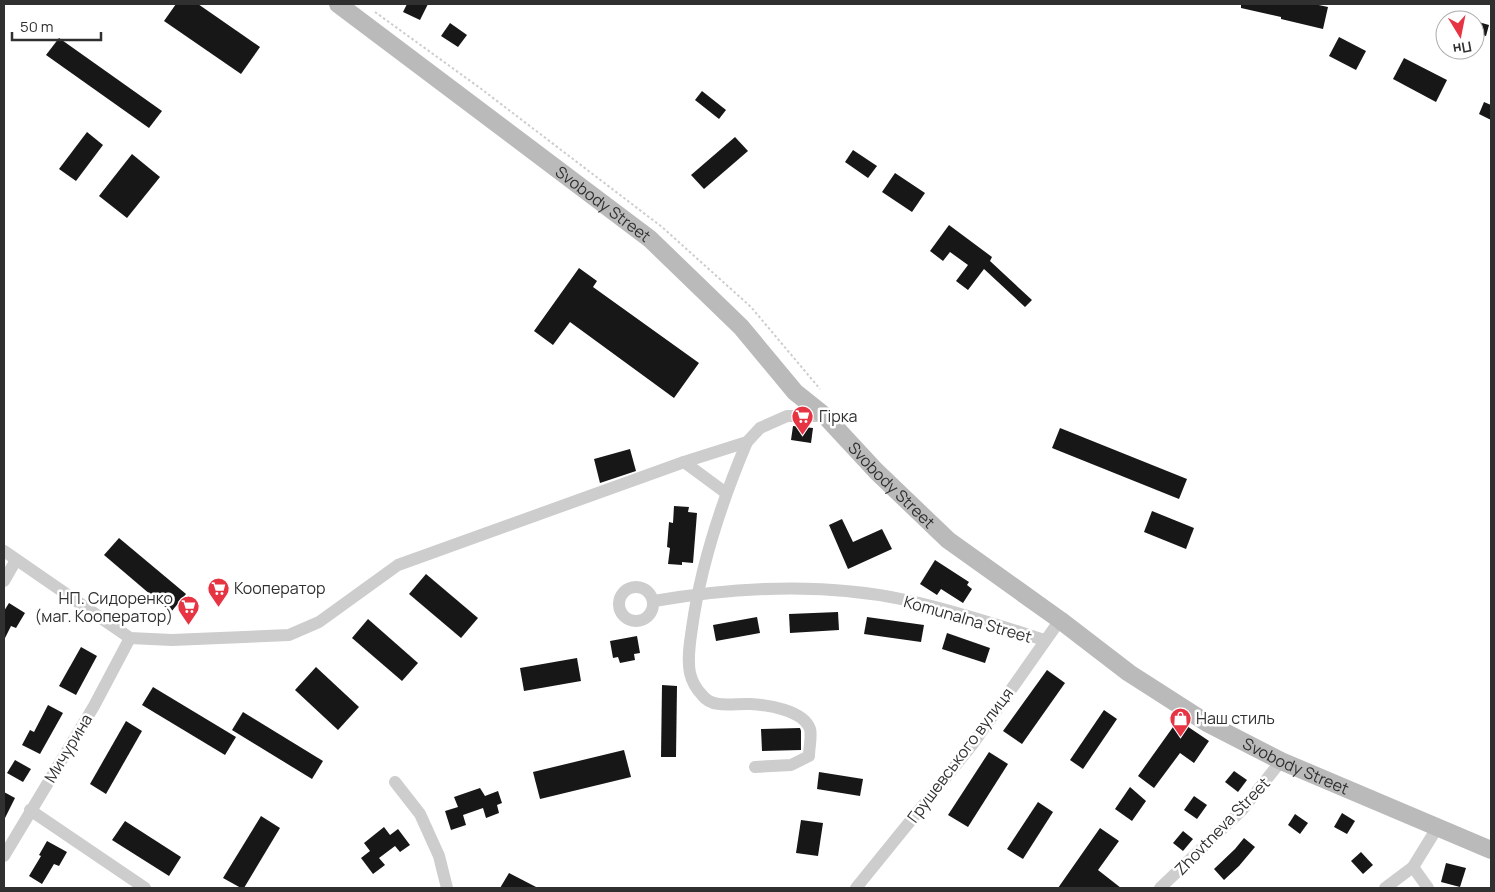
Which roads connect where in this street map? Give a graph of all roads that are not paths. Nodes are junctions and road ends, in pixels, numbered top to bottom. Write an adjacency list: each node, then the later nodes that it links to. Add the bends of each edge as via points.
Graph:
1 (338, 4): 2 (main road, Svobody Street, via 650,239 742,327 795,392)
2 (825, 416): 3 (street, via 787,416 760,428); 11 (main road, Svobody Street, via 876,471 948,540)
3 (747, 442): 4 (street); 5 (street)
4 (684, 462): 5 (street); 12 (street, via 398,565 319,622 289,635 172,640)
5 (726, 493): 9 (street)
6 (4, 551): 7 (street)
7 (16, 560): 8 (street); 12 (street)
8 (4, 582)
9 (697, 594): 10 (street, Komunalna Street); 13 (street, Komunalna Street, via 763,589 843,591 904,600 968,615); 15 (street, via 690,672 704,699 715,704 751,704 790,711 804,719 810,730 809,756 791,765)
10 (654, 601)
11 (1060, 620): 13 (street, Грушевського вулиця); 14 (main road, Svobody Street, via 1129,673 1207,723)
12 (130, 638): 17 (street, Мичурина, via 94,706)
13 (1044, 640): 24 (street, Грушевського вулиця, via 972,745)
14 (1281, 761): 18 (main road, Svobody Street); 25 (street, Zhovtneva Street, via 1242,810)
15 (755, 766)
16 (395, 782): 23 (street, via 420,814 439,856)
17 (30, 810): 20 (street, Мичурина); 22 (street)
18 (1437, 828): 19 (main road, Svobody Street); 21 (street)
19 (1491, 850)
20 (4, 856)
21 (1413, 867): 26 (street); 27 (street)
22 (146, 888)
23 (447, 888)
24 (856, 888)
25 (1160, 888)
26 (1385, 888)
27 (1428, 888)

